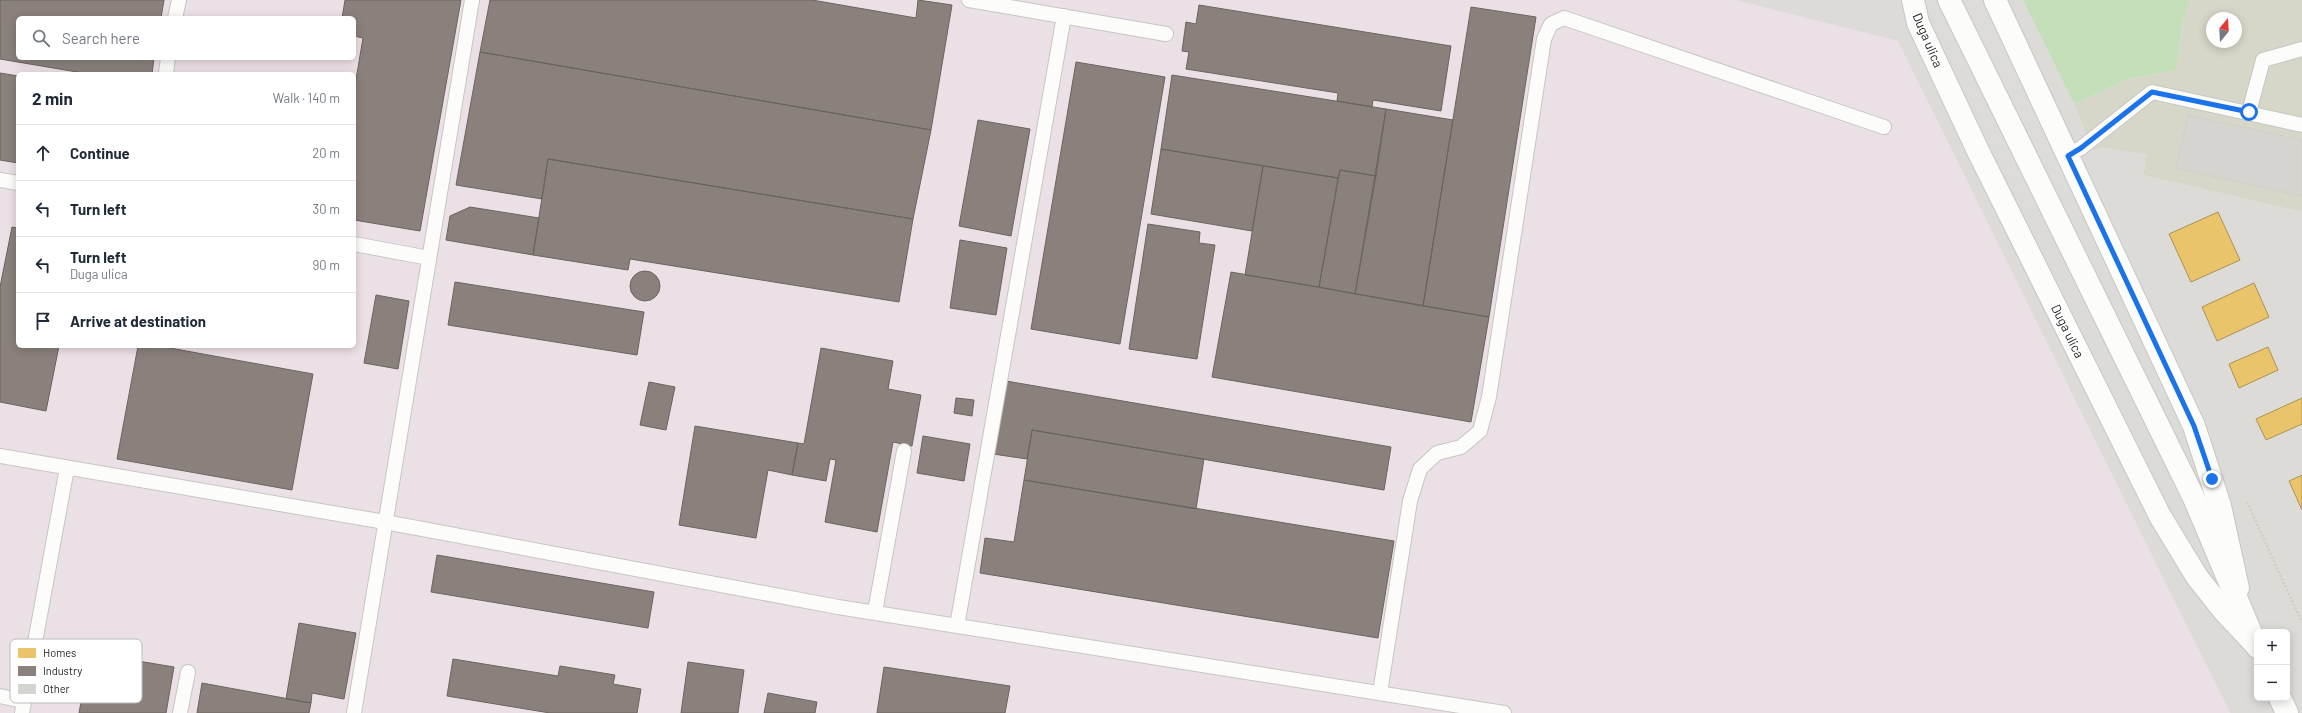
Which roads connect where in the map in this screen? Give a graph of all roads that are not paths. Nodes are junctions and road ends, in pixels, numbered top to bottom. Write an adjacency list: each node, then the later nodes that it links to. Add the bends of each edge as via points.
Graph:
1 (179, 0): 7 (lane)
2 (472, 0): 20 (lane)
3 (969, 0): 8 (lane)
4 (1913, 0): 30 (street, Duga ulica, via 1918,23 1975,144 2160,516 2197,577)
5 (1949, 0): 26 (street, Duga ulica, via 2194,498)
6 (1995, 0): 16 (street, Duga ulica)
7 (175, 16)
8 (1064, 16): 9 (lane); 27 (lane)
9 (1166, 34)
10 (2302, 49): 13 (lane, via 2263,60)
11 (168, 60): 12 (lane)
12 (166, 72)
13 (2249, 112): 14 (lane); 16 (lane, via 2152,92)
14 (2302, 125)
15 (1884, 127): 32 (lane, via 1564,18 1551,24 1544,39 1489,397 1480,431 1461,447 1437,454 1420,469 1410,501)
16 (2068, 156): 26 (street, Duga ulica, via 2194,426 2220,506)
17 (0, 180): 18 (lane)
18 (16, 183)
19 (356, 244): 20 (lane)
20 (429, 258): 24 (lane)
21 (904, 451): 25 (lane)
22 (0, 456): 23 (lane)
23 (67, 468): 24 (lane); 28 (lane)
24 (384, 522): 25 (lane); 37 (lane)
25 (875, 612): 27 (lane)
26 (2244, 617): 29 (street, Duga ulica)
27 (957, 626): 32 (lane)
28 (36, 639)
29 (2254, 641)
30 (2254, 644)
31 (188, 672): 36 (lane)
32 (1380, 693): 38 (lane)
33 (0, 696): 34 (lane)
34 (10, 701)
35 (2281, 701): 39 (street)
36 (180, 713)
37 (354, 713)
38 (1504, 713)
39 (2287, 713)

